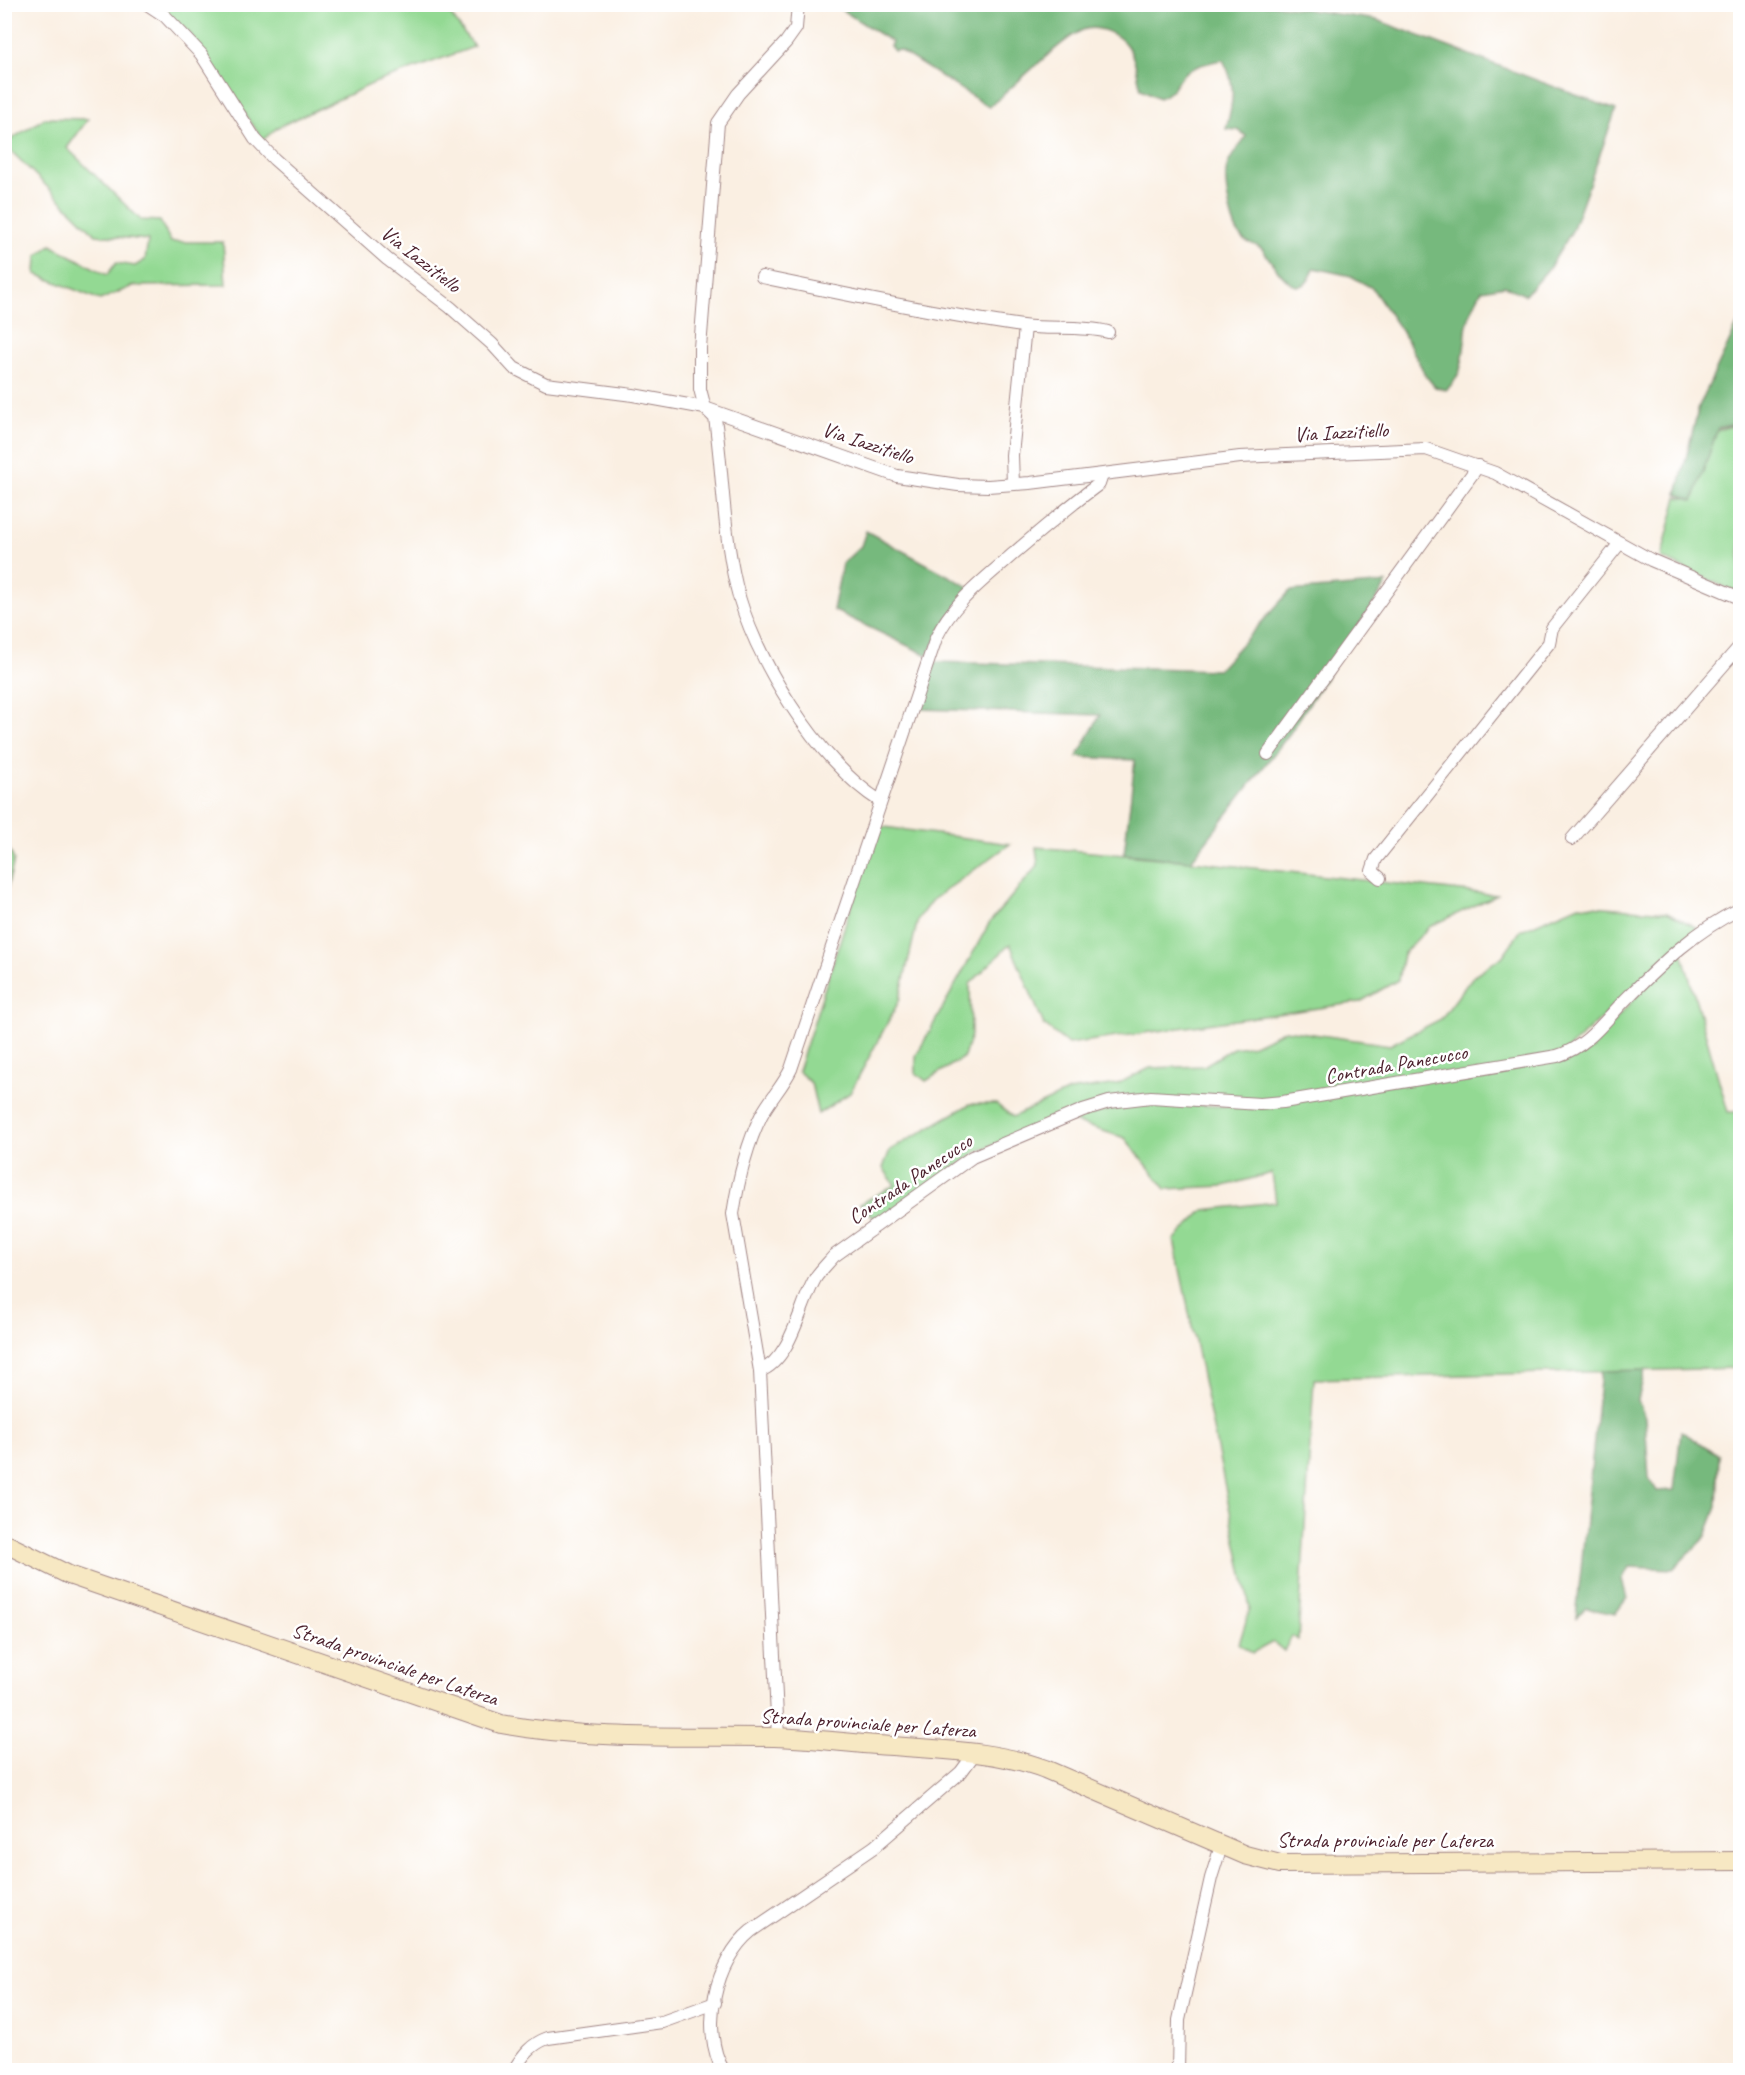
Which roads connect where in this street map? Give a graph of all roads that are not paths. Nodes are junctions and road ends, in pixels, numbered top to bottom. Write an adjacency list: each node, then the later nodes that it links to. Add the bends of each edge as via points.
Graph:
1 (147, 4): 6 (street, Via Iazzitiello, via 165,16 201,54 255,139 274,159 387,259 450,307 514,368 546,384)
2 (798, 4): 6 (street, via 795,28 786,42 738,94 718,123 700,348 700,389)
3 (762, 277): 4 (street)
4 (1025, 327): 5 (street, via 1094,328); 9 (street, via 1012,455)
5 (1108, 332)
6 (705, 408): 9 (street, Via Iazzitiello, via 897,476 958,485); 14 (street, via 715,418 727,541 744,614 795,713 853,782)
7 (1478, 466): 8 (street, Via Iazzitiello, via 1426,449 1395,448 1240,457); 10 (street, Via Iazzitiello); 13 (street)
8 (1102, 475): 9 (street, Via Iazzitiello); 14 (street, via 1100,484 971,591 944,621)
9 (1013, 484)
10 (1620, 543): 11 (street, Via Iazzitiello); 16 (street, via 1552,628 1549,644 1376,859 1372,871)
11 (1740, 598)
12 (1740, 646): 15 (street)
13 (1268, 754)
14 (880, 801): 18 (street, via 791,1069 761,1117 736,1195 733,1214)
15 (1572, 839)
16 (1380, 878)
17 (1740, 909): 18 (street, Contrada Panecucco, via 1690,939 1572,1052 1283,1102 1151,1097 1109,1102 984,1151 834,1256 815,1278 786,1345 768,1368)
18 (760, 1371): 20 (street)
19 (4, 1543): 20 (main road, Strada provinciale per Laterza, via 36,1561 99,1586 501,1724 594,1736)
20 (778, 1737): 21 (main road, Strada provinciale per Laterza)
21 (975, 1753): 22 (main road, Strada provinciale per Laterza, via 1037,1766); 24 (street, via 961,1772 874,1847 745,1936 728,1962)
22 (1221, 1846): 23 (main road, Strada provinciale per Laterza, via 1268,1863 1302,1866); 27 (street, via 1179,2020)
23 (1740, 1861)
24 (715, 2004): 25 (street, via 662,2022 548,2038 527,2050); 26 (street, via 712,2030)
25 (514, 2070)
26 (723, 2070)
27 (1178, 2070)

